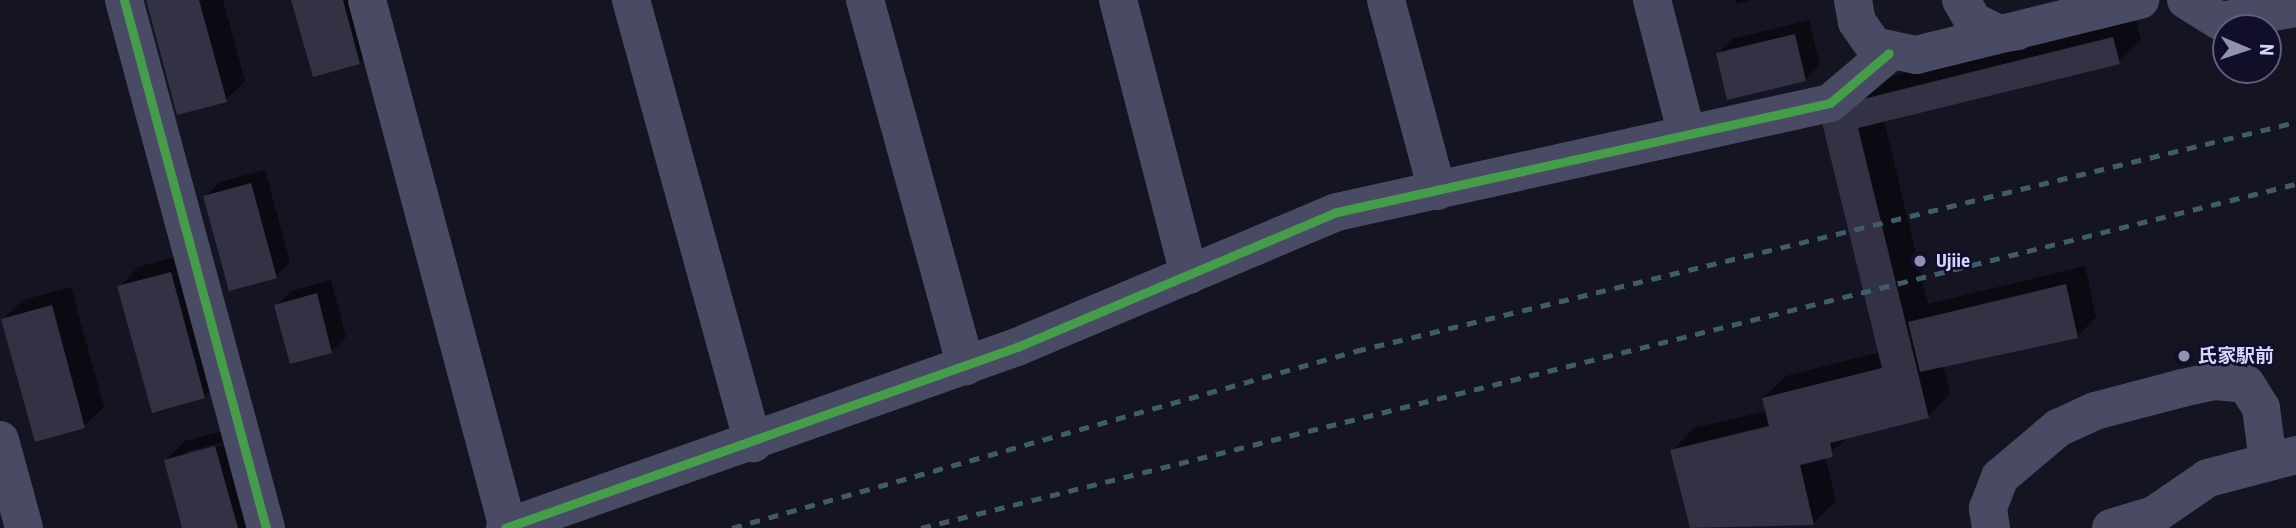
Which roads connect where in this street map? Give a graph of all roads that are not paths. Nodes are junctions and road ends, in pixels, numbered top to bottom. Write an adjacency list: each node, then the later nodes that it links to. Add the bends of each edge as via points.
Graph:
1 (124, 0): 23 (street)
2 (367, 0): 24 (street)
3 (631, 0): 20 (street)
4 (865, 0): 18 (street)
5 (1118, 0): 17 (street)
6 (1386, 0): 16 (street)
7 (1652, 0): 15 (street)
8 (1853, 0): 14 (street, via 1857,22 1874,46)
9 (1961, 0): 13 (street, via 1973,21 1999,34)
10 (2140, 0): 13 (street)
11 (2186, 0): 12 (street, via 2220,21)
12 (2296, 8)
13 (2033, 29): 14 (street, via 1936,54)
14 (1889, 52): 15 (street, via 1830,103)
15 (1687, 135): 16 (street)
16 (1437, 191): 17 (street, via 1336,212)
17 (1189, 275): 18 (street)
18 (966, 366): 20 (street)
19 (0, 440): 22 (street)
20 (753, 444): 24 (street)
21 (2282, 458): 25 (street, via 2246,384 2216,381 2182,388 2057,428 2000,477 1988,508); 26 (street, via 2208,478 2154,514)
22 (24, 528)
23 (266, 528)
24 (507, 528)
25 (1991, 528)
26 (2111, 528)

